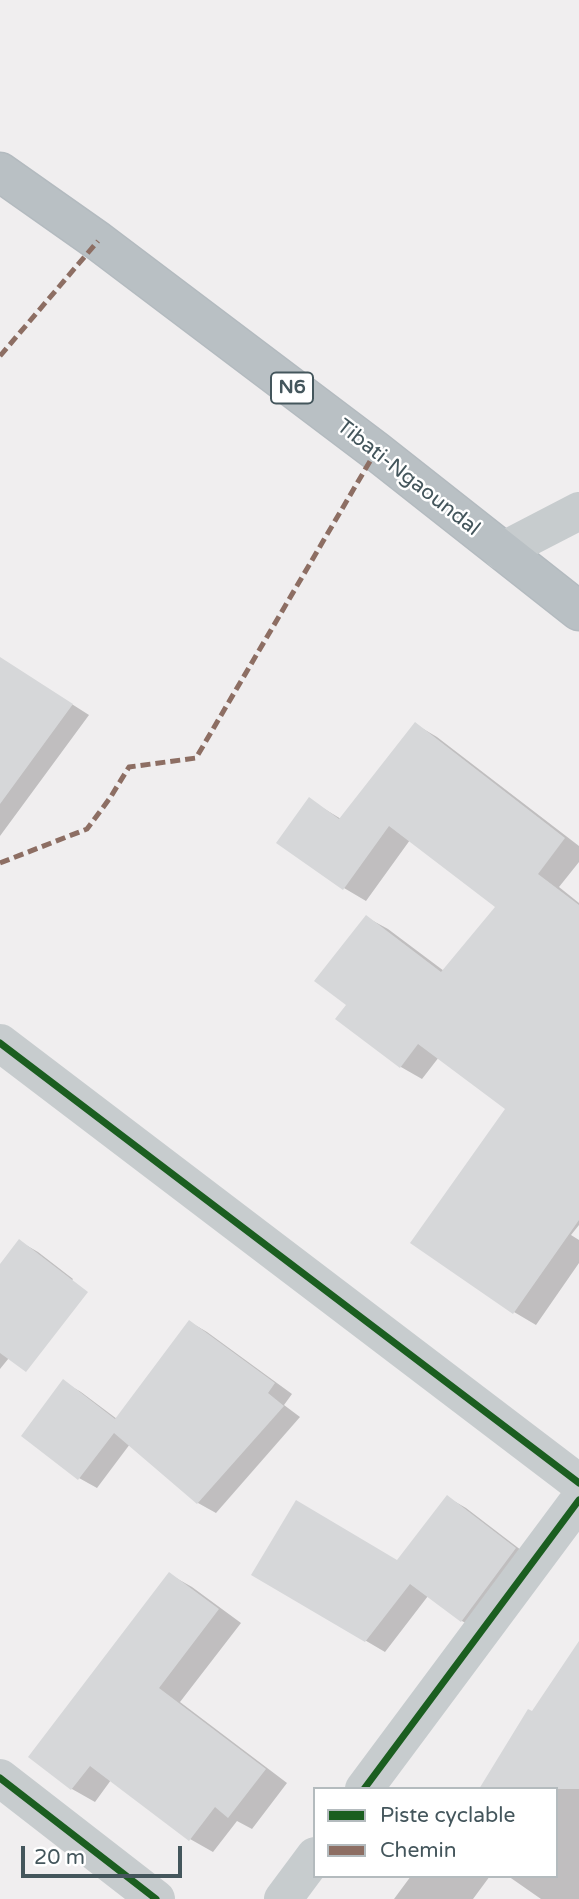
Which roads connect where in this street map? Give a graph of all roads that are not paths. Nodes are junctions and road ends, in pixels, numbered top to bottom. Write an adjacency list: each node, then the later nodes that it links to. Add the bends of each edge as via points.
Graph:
1 (0, 172): 3 (highway, Tibati-Ngaoundal / N6)
2 (579, 511): 3 (street)
3 (502, 551): 4 (highway, Tibati-Ngaoundal / N6)
4 (579, 611)
5 (0, 1043): 6 (street)
6 (579, 1483)
7 (579, 1500): 9 (street)
8 (0, 1778): 11 (street)
9 (365, 1787)
10 (313, 1859): 12 (street)
11 (156, 1899)
12 (282, 1899)

